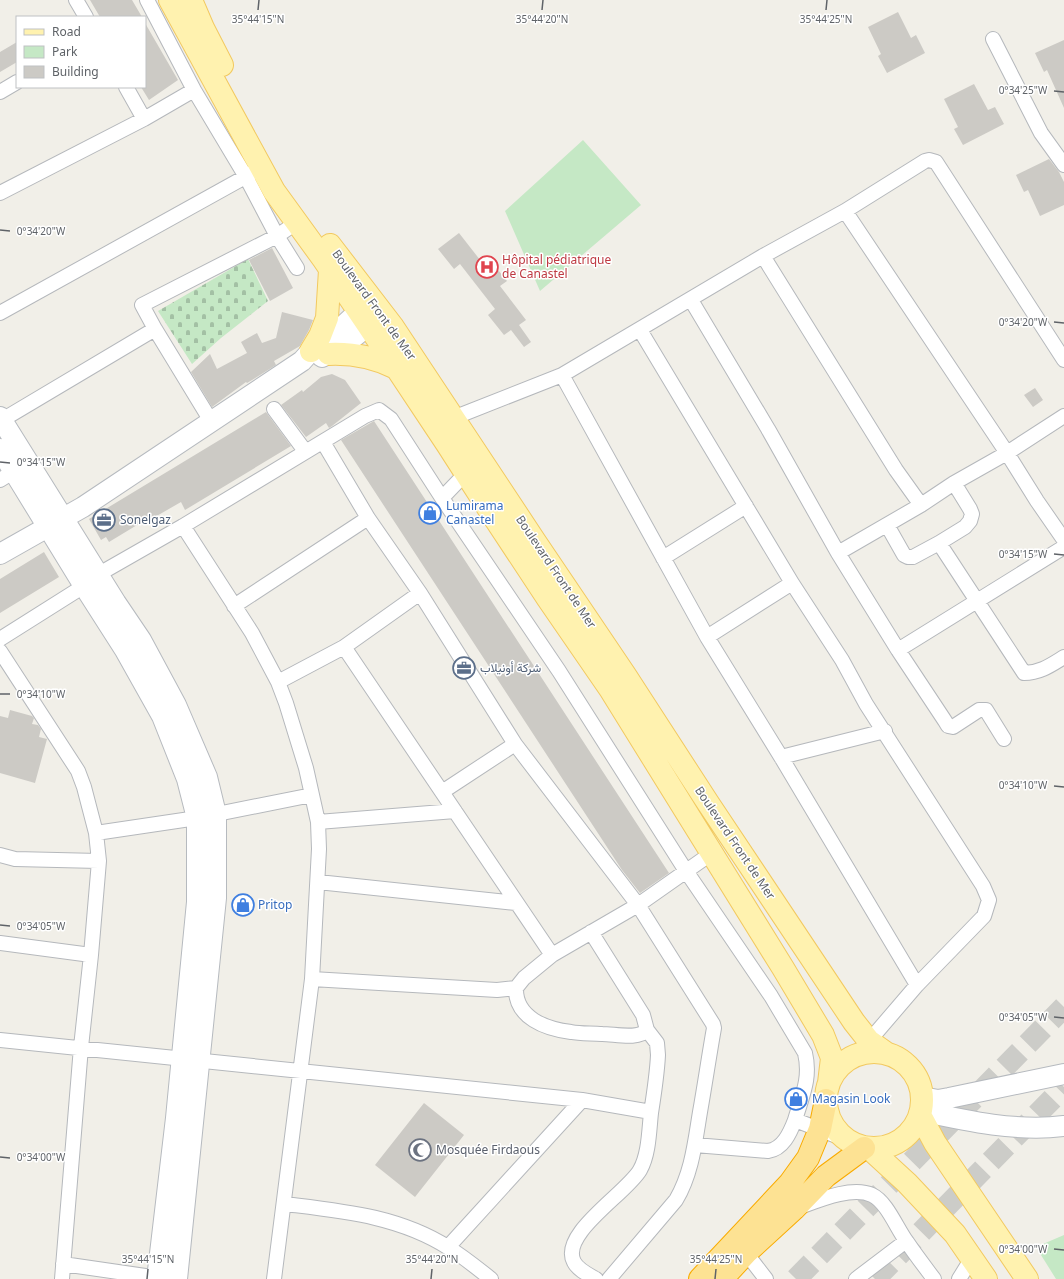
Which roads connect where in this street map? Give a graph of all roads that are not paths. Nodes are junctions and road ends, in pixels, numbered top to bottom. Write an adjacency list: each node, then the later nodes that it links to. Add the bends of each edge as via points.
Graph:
1 (76, 0): 5 (street)
2 (147, 0): 9 (street)
3 (170, 0): 13 (main road)
4 (191, 0): 21 (main road, Boulevard Front de Mer, via 223,68 286,184)
5 (85, 16)
6 (993, 39): 12 (street, via 1041,133)
7 (16, 83): 10 (street)
8 (127, 88): 11 (street)
9 (194, 90): 11 (street); 13 (street)
10 (0, 92)
11 (144, 119): 14 (street)
12 (1064, 165)
13 (253, 173): 16 (main road, via 274,191); 17 (street); 24 (street)
14 (0, 193)
15 (845, 211): 18 (street); 28 (street, via 925,161 936,162); 39 (street)
16 (296, 222): 17 (street); 20 (main road)
17 (277, 236): 19 (street); 25 (street, via 142,305)
18 (764, 256): 22 (street); 44 (street, via 892,464)
19 (297, 268)
20 (330, 270): 21 (main road); 27 (main road, via 327,318)
21 (351, 284): 23 (main road)
22 (691, 300): 26 (street); 53 (street)
23 (370, 312): 27 (main road); 29 (main road); 34 (main road, Boulevard Front de Mer)
24 (0, 314)
25 (155, 329): 33 (street); 35 (street)
26 (640, 330): 30 (street); 45 (street)
27 (314, 355): 29 (main road, via 343,353 364,356); 35 (main road)
28 (1064, 360)
29 (396, 368): 40 (main road)
30 (562, 375): 34 (street); 55 (street)
31 (274, 409): 38 (street)
32 (1064, 416): 39 (street)
33 (1, 418): 47 (main road)
34 (453, 418): 96 (main road, Boulevard Front de Mer, via 854,1022)
35 (211, 421): 47 (main road)
36 (322, 442): 38 (street); 43 (street, via 378,410 391,420); 46 (street)
37 (0, 449): 41 (main road)
38 (305, 452): 49 (street)
39 (1007, 452): 42 (street); 50 (street)
40 (466, 473): 43 (street); 79 (main road, via 610,689)
41 (7, 476): 47 (main road)
42 (954, 483): 44 (street); 51 (street, via 972,514 965,526)
43 (442, 498): 82 (street, via 559,671)
44 (921, 505): 48 (street)
45 (746, 506): 55 (street); 57 (street)
46 (368, 518): 58 (street); 60 (street)
47 (56, 523): 54 (main road); 56 (main road)
48 (887, 525): 51 (street, via 904,555 908,557 913,558); 53 (street)
49 (183, 526): 56 (street); 60 (street)
50 (1064, 540)
51 (939, 543): 59 (street)
52 (1064, 547): 59 (street)
53 (838, 553): 64 (street)
54 (0, 554)
55 (663, 558): 61 (street)
56 (91, 580): 62 (street); 75 (main road, via 116,603 141,640 176,705 206,777); 76 (main road, via 125,650 162,716 187,779)
57 (792, 584): 61 (street); 68 (street)
58 (420, 593): 63 (street); 70 (street)
59 (977, 601): 64 (street); 66 (street, via 1024,673 1041,671)
60 (234, 606): 67 (street, via 252,633)
61 (707, 637): 71 (street)
62 (0, 639)
63 (344, 647): 67 (street); 72 (street)
64 (898, 650): 69 (street, via 948,726 955,726 974,712 984,710 988,712)
65 (0, 651): 78 (street, via 78,771)
66 (1064, 657)
67 (278, 682): 73 (street, via 306,768)
68 (885, 731): 71 (street); 91 (street, via 983,886 989,900 984,916)
69 (1004, 739)
70 (515, 744): 72 (street); 85 (street)
71 (781, 757): 91 (street)
72 (442, 792): 74 (street)
73 (312, 795): 75 (street); 77 (street)
74 (454, 811): 77 (street); 84 (street)
75 (216, 814): 76 (street); 97 (main road, via 216,898)
76 (197, 818): 78 (street); 97 (main road, via 197,902)
77 (318, 822): 83 (street)
78 (96, 833): 81 (street)
79 (712, 853): 82 (street); 100 (main road, via 823,1035 832,1058)
80 (0, 855): 81 (street, via 15,859)
81 (99, 860): 88 (street)
82 (686, 871): 85 (street); 104 (street, via 771,996 805,1053 807,1078)
83 (318, 882): 84 (street); 90 (street)
84 (516, 903): 89 (street)
85 (638, 905): 86 (street); 107 (street, via 714,1028)
86 (591, 932): 89 (street); 93 (street, via 643,1015)
87 (0, 943): 88 (street)
88 (91, 955): 95 (street)
89 (552, 955): 92 (street)
90 (312, 979): 92 (street, via 497,990); 98 (street)
91 (917, 985): 96 (street)
92 (516, 988): 93 (street, via 517,1000 522,1011 536,1022 552,1028 571,1032 630,1035 640,1035)
93 (647, 1030): 103 (street, via 657,1043 658,1055)
94 (0, 1040): 95 (street)
95 (81, 1047): 97 (street); 115 (street)
96 (877, 1047): 100 (main road, via 872,1052 858,1054 846,1061 836,1071); 102 (main road, via 907,1064 915,1074 920,1085)
97 (191, 1059): 98 (street); 117 (main road)
98 (301, 1070): 101 (street); 109 (street)
99 (1064, 1074): 102 (main road, via 938,1100)
100 (828, 1092): 106 (highway); 108 (main road, via 828,1112 832,1122 838,1132)
101 (582, 1100): 103 (street); 112 (street)
102 (921, 1108): 105 (main road, via 955,1118 1002,1125 1031,1128); 108 (main road, via 913,1129 902,1140 888,1146); 129 (main road, via 935,1143)
103 (651, 1112): 120 (street, via 647,1147 640,1170 573,1243 571,1250 574,1263)
104 (795, 1120): 106 (street); 107 (street, via 780,1147 774,1150)
105 (1064, 1126)
106 (820, 1129): 108 (street); 122 (highway, via 808,1158 790,1183)
107 (694, 1145): 121 (street, via 688,1177 676,1200)
108 (860, 1146): 110 (highway); 114 (main road, via 907,1183 955,1234)
109 (284, 1204): 112 (street, via 345,1211 386,1220); 118 (street)
110 (794, 1209): 111 (street, via 845,1193 871,1195 882,1203); 113 (highway)
111 (906, 1241): 125 (street); 126 (street)
112 (448, 1247): 119 (street)
113 (746, 1253): 123 (highway); 124 (street)
114 (972, 1258): 127 (street); 128 (main road)
115 (63, 1264): 116 (street); 117 (street)
116 (62, 1279)
117 (165, 1279)
118 (274, 1279)
119 (491, 1279)
120 (596, 1279)
121 (609, 1279)
122 (700, 1279)
123 (722, 1279)
124 (766, 1279)
125 (856, 1279)
126 (934, 1279)
127 (959, 1279)
128 (986, 1279)
129 (1026, 1279)

